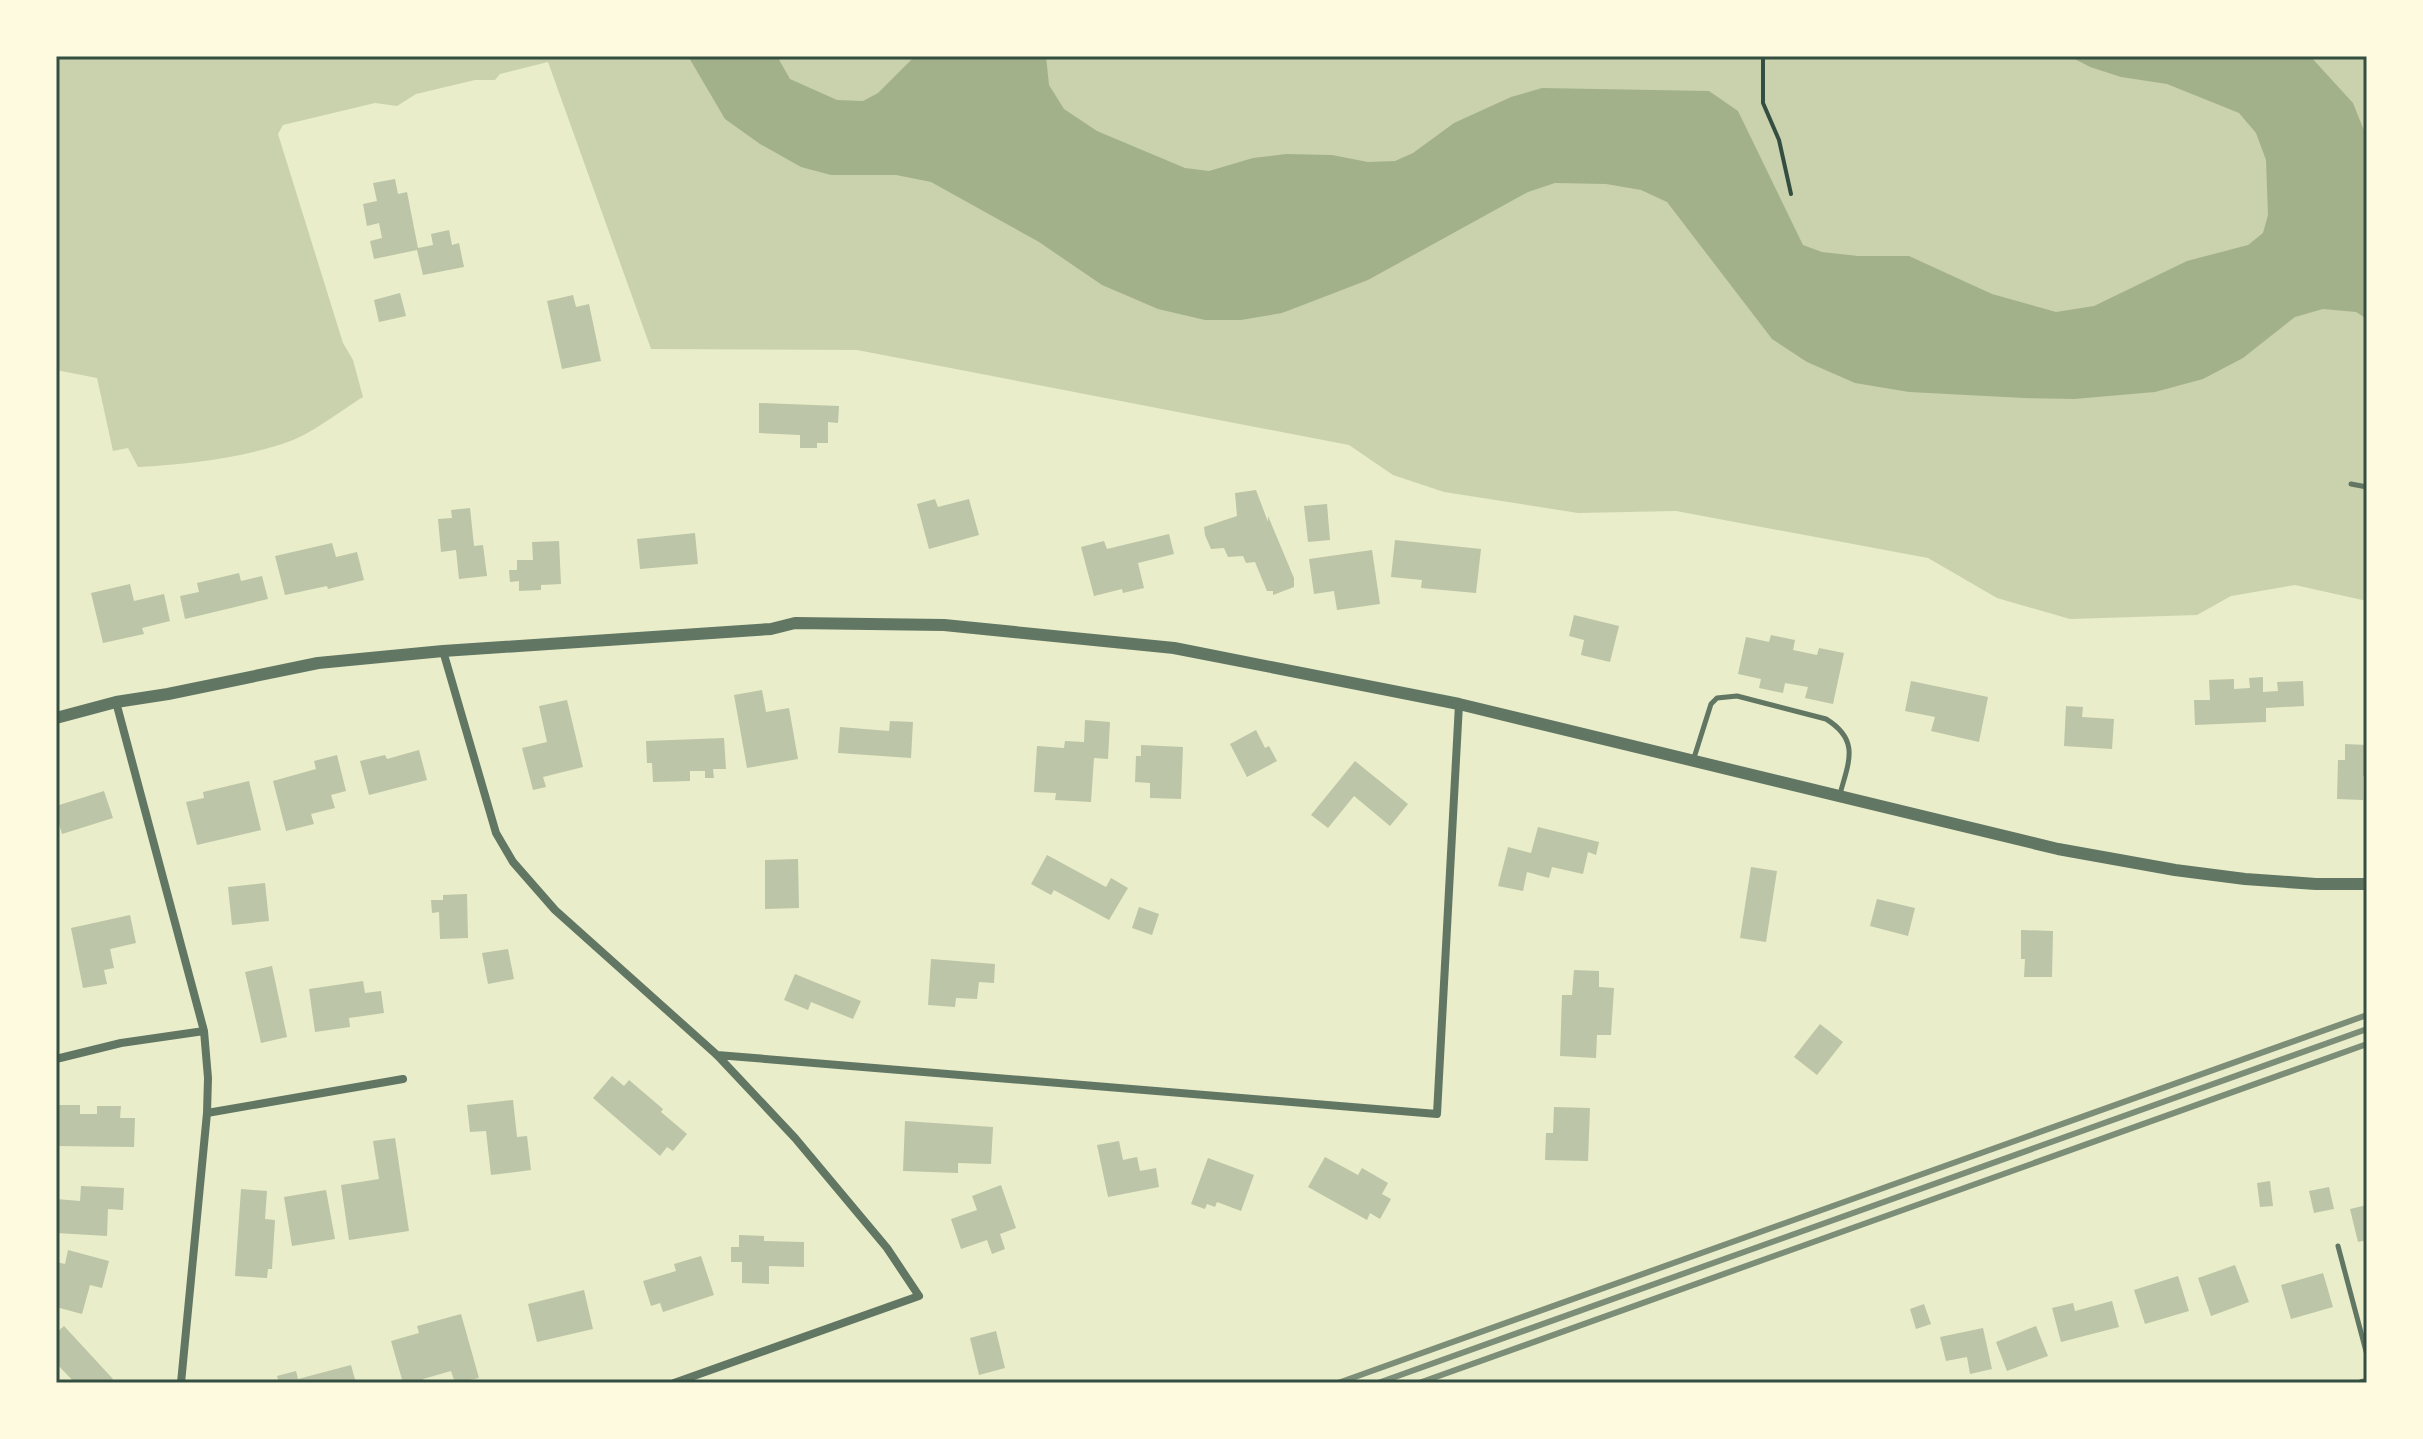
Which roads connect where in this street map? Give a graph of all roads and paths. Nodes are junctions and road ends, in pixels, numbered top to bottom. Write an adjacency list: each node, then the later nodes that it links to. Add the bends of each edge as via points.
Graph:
1 (1763, 56): 2 (path, via 1763,103 1779,140)
2 (1791, 194)
3 (2351, 484): 4 (lane)
4 (2367, 487)
5 (443, 651): 6 (street, via 318,663); 7 (street, via 771,629 795,623 944,625 1174,648); 13 (street, via 496,833 508,855 555,910)
6 (116, 702): 8 (street); 12 (street)
7 (1459, 704): 9 (street); 13 (street, via 1437,1114)
8 (56, 718)
9 (1693, 761): 10 (street); 10 (lane, via 1711,704 1737,696 1826,719 1843,732 1850,749)
10 (1839, 797): 11 (street, via 2123,861 2245,879)
11 (2367, 884)
12 (204, 1031): 14 (street); 16 (street)
13 (717, 1055): 20 (street, via 830,1178 919,1296)
14 (56, 1059)
15 (403, 1079): 16 (street)
16 (207, 1113): 19 (street)
17 (2338, 1246): 18 (lane)
18 (2367, 1355)
19 (181, 1383)
20 (674, 1383)

